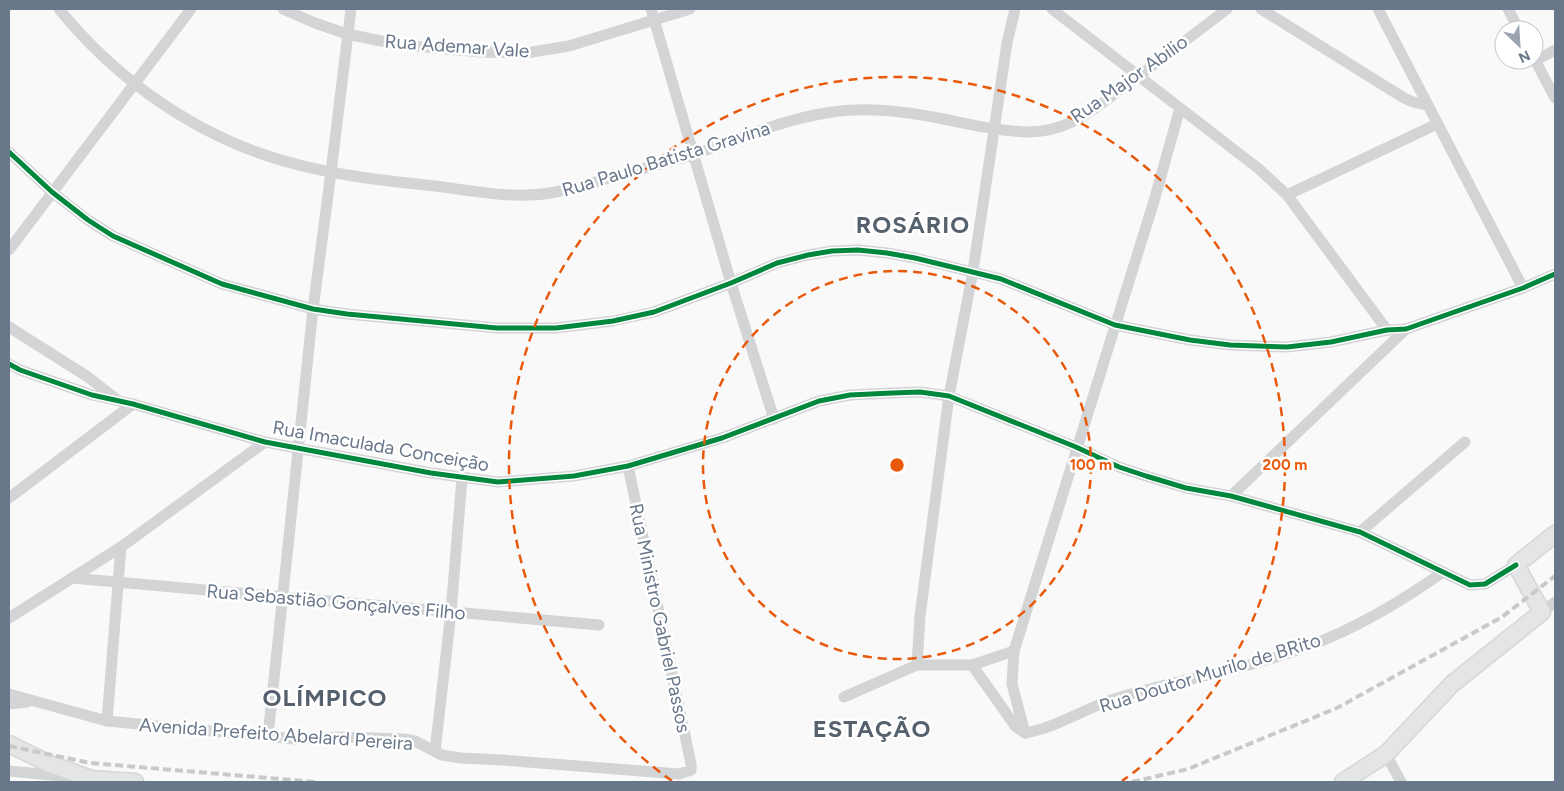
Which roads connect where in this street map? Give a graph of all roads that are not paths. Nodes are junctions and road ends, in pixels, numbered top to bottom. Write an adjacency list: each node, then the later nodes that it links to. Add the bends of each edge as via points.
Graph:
1 (59, 9): 16 (street, Rua Paulo Batista Gravina)
2 (191, 9): 16 (street)
3 (283, 9): 13 (street, Rua Ademar Vale)
4 (350, 9): 13 (street)
5 (651, 9): 12 (street)
6 (690, 9): 12 (street, Rua Ademar Vale)
7 (1015, 9): 21 (street)
8 (1052, 9): 15 (street)
9 (1227, 9): 15 (street, Rua Major Abilio)
10 (1261, 9): 18 (street, via 1404,98)
11 (1378, 9): 18 (street)
12 (655, 20): 13 (street, Rua Ademar Vale, via 568,46 526,53 401,45); 23 (street)
13 (347, 34): 24 (street)
14 (1540, 70): 17 (street)
15 (1139, 76): 19 (street); 21 (street, Rua Major Abilio, via 1071,122 1030,132)
16 (134, 84): 24 (street, Rua Paulo Batista Gravina, via 174,112 223,138 260,153); 25 (street)
17 (1555, 98)
18 (1427, 106): 20 (street)
19 (1180, 108): 26 (street); 33 (street)
20 (1437, 124): 26 (street); 31 (street)
21 (994, 129): 23 (street, Rua Paulo Batista Gravina, via 908,113 850,110 823,113 766,128); 28 (street)
22 (9, 152): 25 (street)
23 (694, 154): 24 (street, Rua Paulo Batista Gravina, via 556,192 522,195); 30 (street)
24 (331, 172): 32 (street)
25 (52, 192): 27 (street); 32 (street, via 113,236 158,257 222,284)
26 (1287, 195): 35 (street)
27 (9, 250)
28 (973, 271): 30 (street, via 887,253 832,251 777,263); 33 (street, via 1001,278); 38 (street)
29 (1555, 274): 31 (street)
30 (731, 283): 32 (street, via 635,317 556,328 496,328); 41 (street)
31 (1523, 288): 36 (street)
32 (313, 309): 44 (street)
33 (1116, 324): 35 (street, via 1190,340 1264,347 1316,344); 45 (street)
34 (9, 327): 39 (street, via 88,377)
35 (1387, 330): 36 (street)
36 (1406, 330): 48 (street)
37 (9, 364): 39 (street, Rua Imaculada Conceição, via 92,395)
38 (950, 396): 41 (street, Rua Imaculada Conceição, via 920,392 850,395 819,401); 45 (street, Rua Imaculada Conceição); 63 (street, via 920,616)
39 (119, 401): 40 (street, Rua Imaculada Conceição)
40 (133, 404): 42 (street, Rua Imaculada Conceição); 49 (street)
41 (774, 419): 46 (street, Rua Imaculada Conceição)
42 (265, 442): 44 (street, Rua Imaculada Conceição); 52 (street)
43 (1466, 442): 50 (street)
44 (297, 448): 47 (street, Rua Imaculada Conceição); 57 (street)
45 (1076, 448): 48 (street, Rua Imaculada Conceição, via 1146,476 1186,488); 62 (street)
46 (628, 466): 47 (street, Rua Imaculada Conceição, via 574,476 498,482); 75 (street, Rua Ministro Gabriel Passos)
47 (462, 478): 59 (street)
48 (1231, 496): 50 (street, Rua Imaculada Conceição)
49 (9, 498)
50 (1360, 532): 54 (street, Rua Imaculada Conceição)
51 (1555, 534): 53 (main road)
52 (121, 547): 55 (street); 56 (street)
53 (1516, 565): 54 (street, Rua Imaculada Conceição, via 1486,584 1477,585 1464,583); 58 (main road, via 1532,595)
54 (1443, 572): 70 (street, Rua Doutor Murilo de BRito, via 1397,604 1314,644 1192,680 1122,696 1043,730)
55 (72, 578): 56 (street, Rua Sebastião Gonçalves Filho); 60 (street)
56 (118, 583): 57 (street, Rua Sebastião Gonçalves Filho); 69 (street)
57 (284, 596): 59 (street, Rua Sebastião Gonçalves Filho); 71 (street)
58 (1549, 607): 74 (main road, via 1452,684)
59 (451, 612): 61 (street, Rua Sebastião Gonçalves Filho); 73 (street)
60 (9, 618)
61 (599, 625)
62 (1014, 651): 64 (street); 70 (street, via 1012,684)
63 (917, 665): 64 (street); 66 (street)
64 (972, 665): 70 (street, via 1016,727)
65 (9, 694): 67 (street, Avenida Prefeito Abelard Pereira)
66 (844, 697)
67 (39, 702): 68 (street, Avenida Prefeito Abelard Pereira); 69 (street, Avenida Prefeito Abelard Pereira)
68 (9, 704)
69 (107, 721): 71 (street, Avenida Prefeito Abelard Pereira)
70 (1025, 733)
71 (268, 736): 73 (street, Avenida Prefeito Abelard Pereira, via 404,739 415,741)
72 (11, 745): 77 (main road)
73 (434, 752): 75 (street, Avenida Prefeito Abelard Pereira, via 461,758 574,767 679,774)
74 (1386, 754): 79 (main road); 80 (street)
75 (691, 770)
76 (9, 771): 77 (street)
77 (91, 779): 78 (main road)
78 (135, 782)
79 (1343, 782)
80 (1401, 782)

